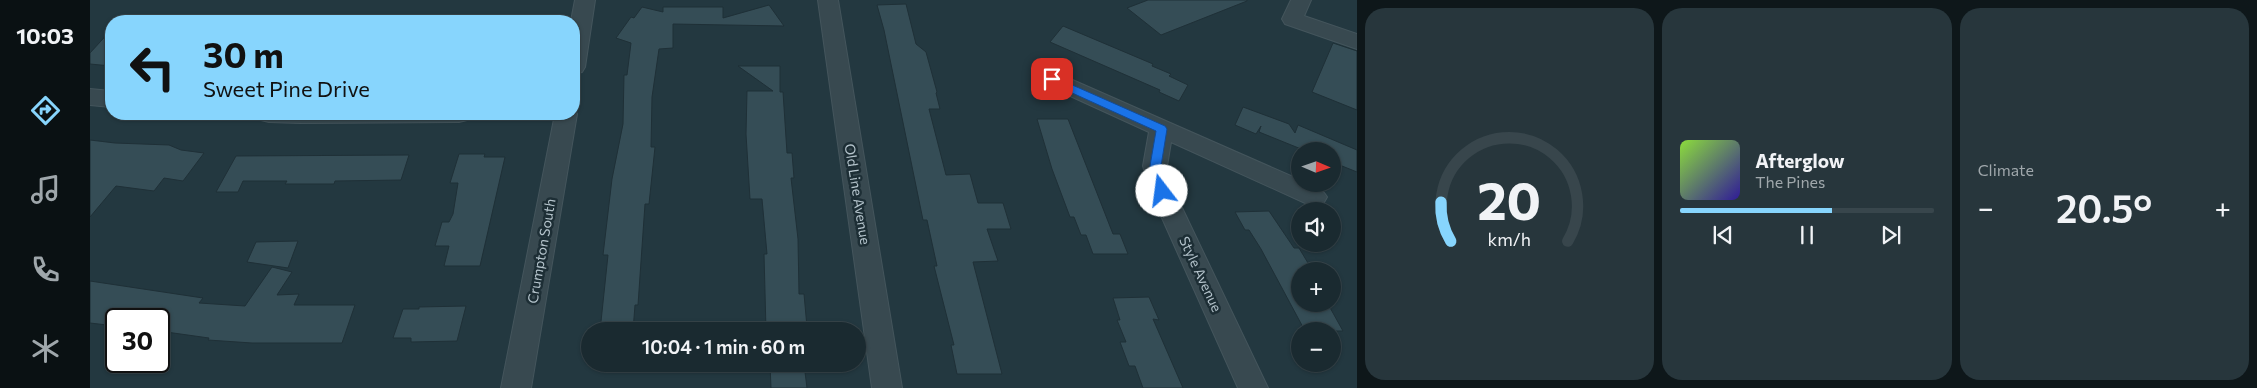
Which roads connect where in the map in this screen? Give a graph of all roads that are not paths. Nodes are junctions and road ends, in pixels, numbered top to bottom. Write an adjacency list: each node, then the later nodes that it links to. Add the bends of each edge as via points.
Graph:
1 (584, 0): 4 (street)
2 (828, 0): 13 (street, Old Line Avenue)
3 (1301, 0): 5 (street, via 1292,18)
4 (580, 27)
5 (1357, 42)
6 (1052, 79): 10 (street)
7 (90, 97): 8 (street)
8 (105, 98)
9 (565, 120): 12 (street, Crumpton South)
10 (1161, 129): 11 (street); 14 (street, Style Avenue, via 1155,166 1162,191)
11 (1314, 197)
12 (516, 388)
13 (887, 388)
14 (1254, 388)

